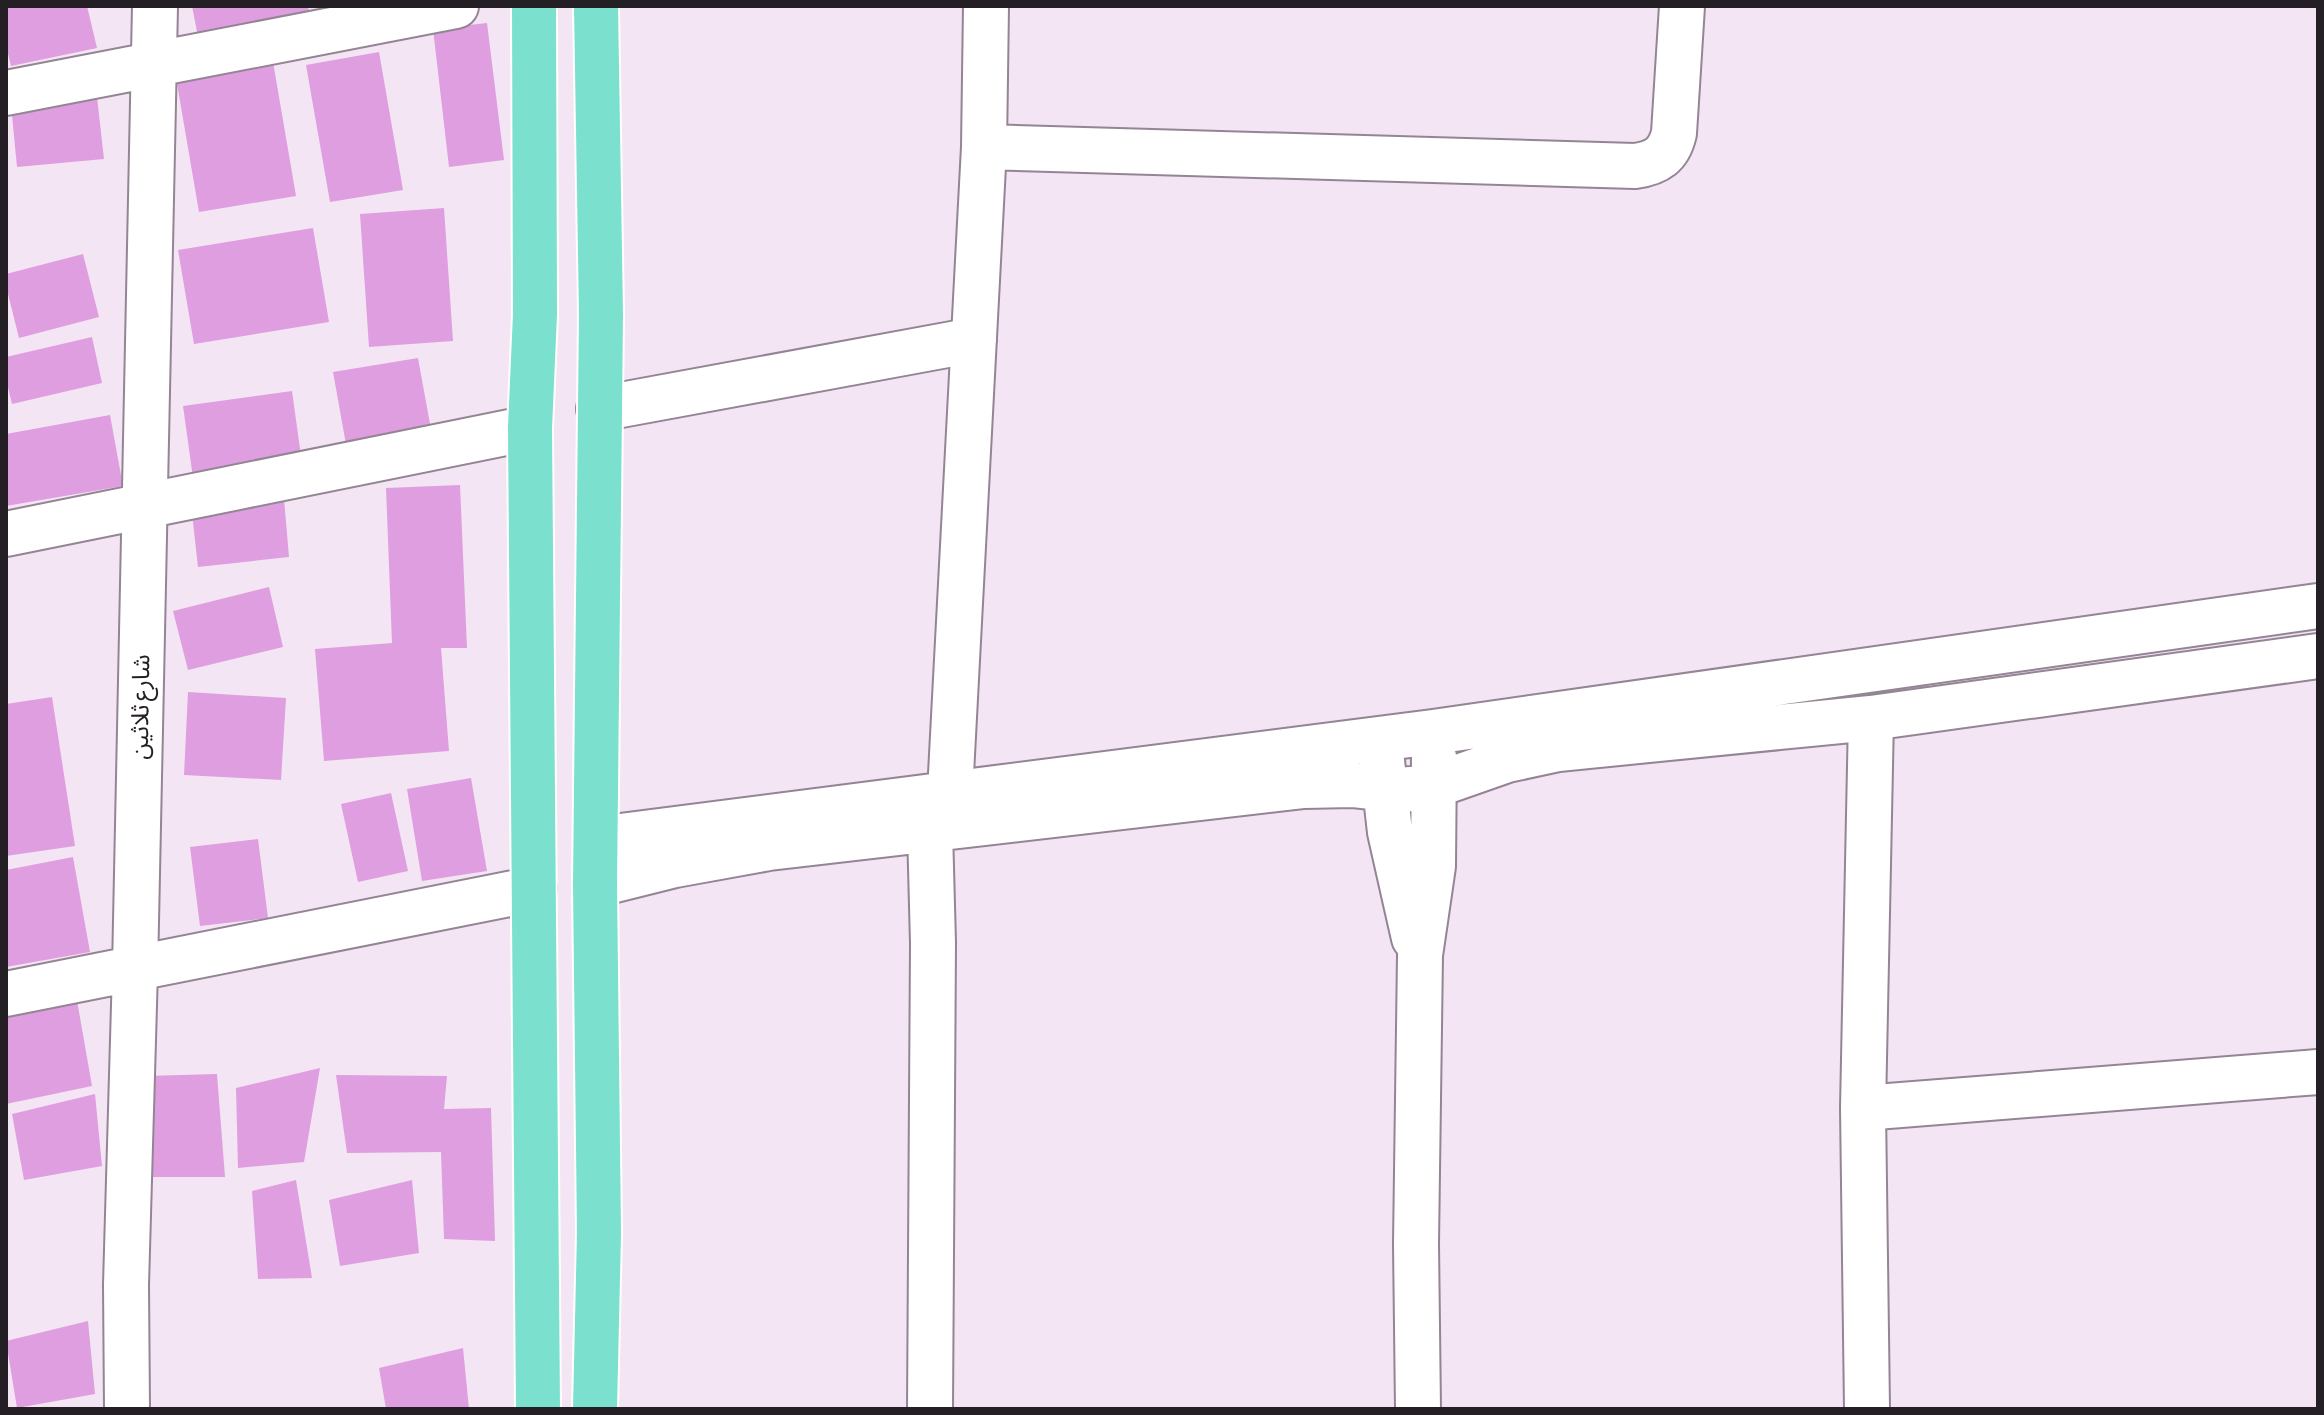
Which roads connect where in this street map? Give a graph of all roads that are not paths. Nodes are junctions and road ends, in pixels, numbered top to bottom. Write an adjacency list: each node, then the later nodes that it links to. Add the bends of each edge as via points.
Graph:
1 (155, 6): 7 (street, شارع ثلاثين)
2 (456, 6): 7 (street)
3 (534, 6): 10 (main road)
4 (596, 6): 11 (main road)
5 (986, 6): 9 (street)
6 (1682, 6): 9 (street, via 1674,133 1666,152 1649,164)
7 (155, 63): 8 (street); 15 (street, شارع ثلاثين)
8 (6, 93)
9 (984, 147): 12 (street)
10 (535, 314): 11 (main road); 14 (main road)
11 (601, 314): 13 (main road)
12 (974, 340): 13 (street); 24 (street)
13 (599, 409): 25 (main road)
14 (530, 428): 15 (street); 27 (main road)
15 (143, 507): 16 (street); 29 (street, شارع ثلاثين)
16 (6, 534)
17 (2318, 606): 20 (street)
18 (2318, 656): 19 (street)
19 (1871, 718): 22 (street, via 1558,749); 32 (street)
20 (1433, 732): 21 (street); 22 (street)
21 (1380, 738): 23 (street); 24 (street)
22 (1435, 785): 23 (street); 28 (street, via 1433,866)
23 (1385, 788): 24 (street, via 1304,786); 28 (street, via 1390,832)
24 (940, 812): 25 (street); 26 (street); 36 (street, via 933,959)
25 (597, 839): 26 (main road)
26 (595, 885): 35 (main road)
27 (534, 889): 29 (street); 34 (main road)
28 (1420, 955): 37 (street)
29 (135, 970): 30 (street); 33 (street, شارع ثلاثين)
30 (6, 994)
31 (2318, 1072): 32 (street)
32 (1863, 1108): 38 (street)
33 (127, 1409)
34 (538, 1409)
35 (595, 1409)
36 (930, 1409)
37 (1418, 1409)
38 (1867, 1409)

